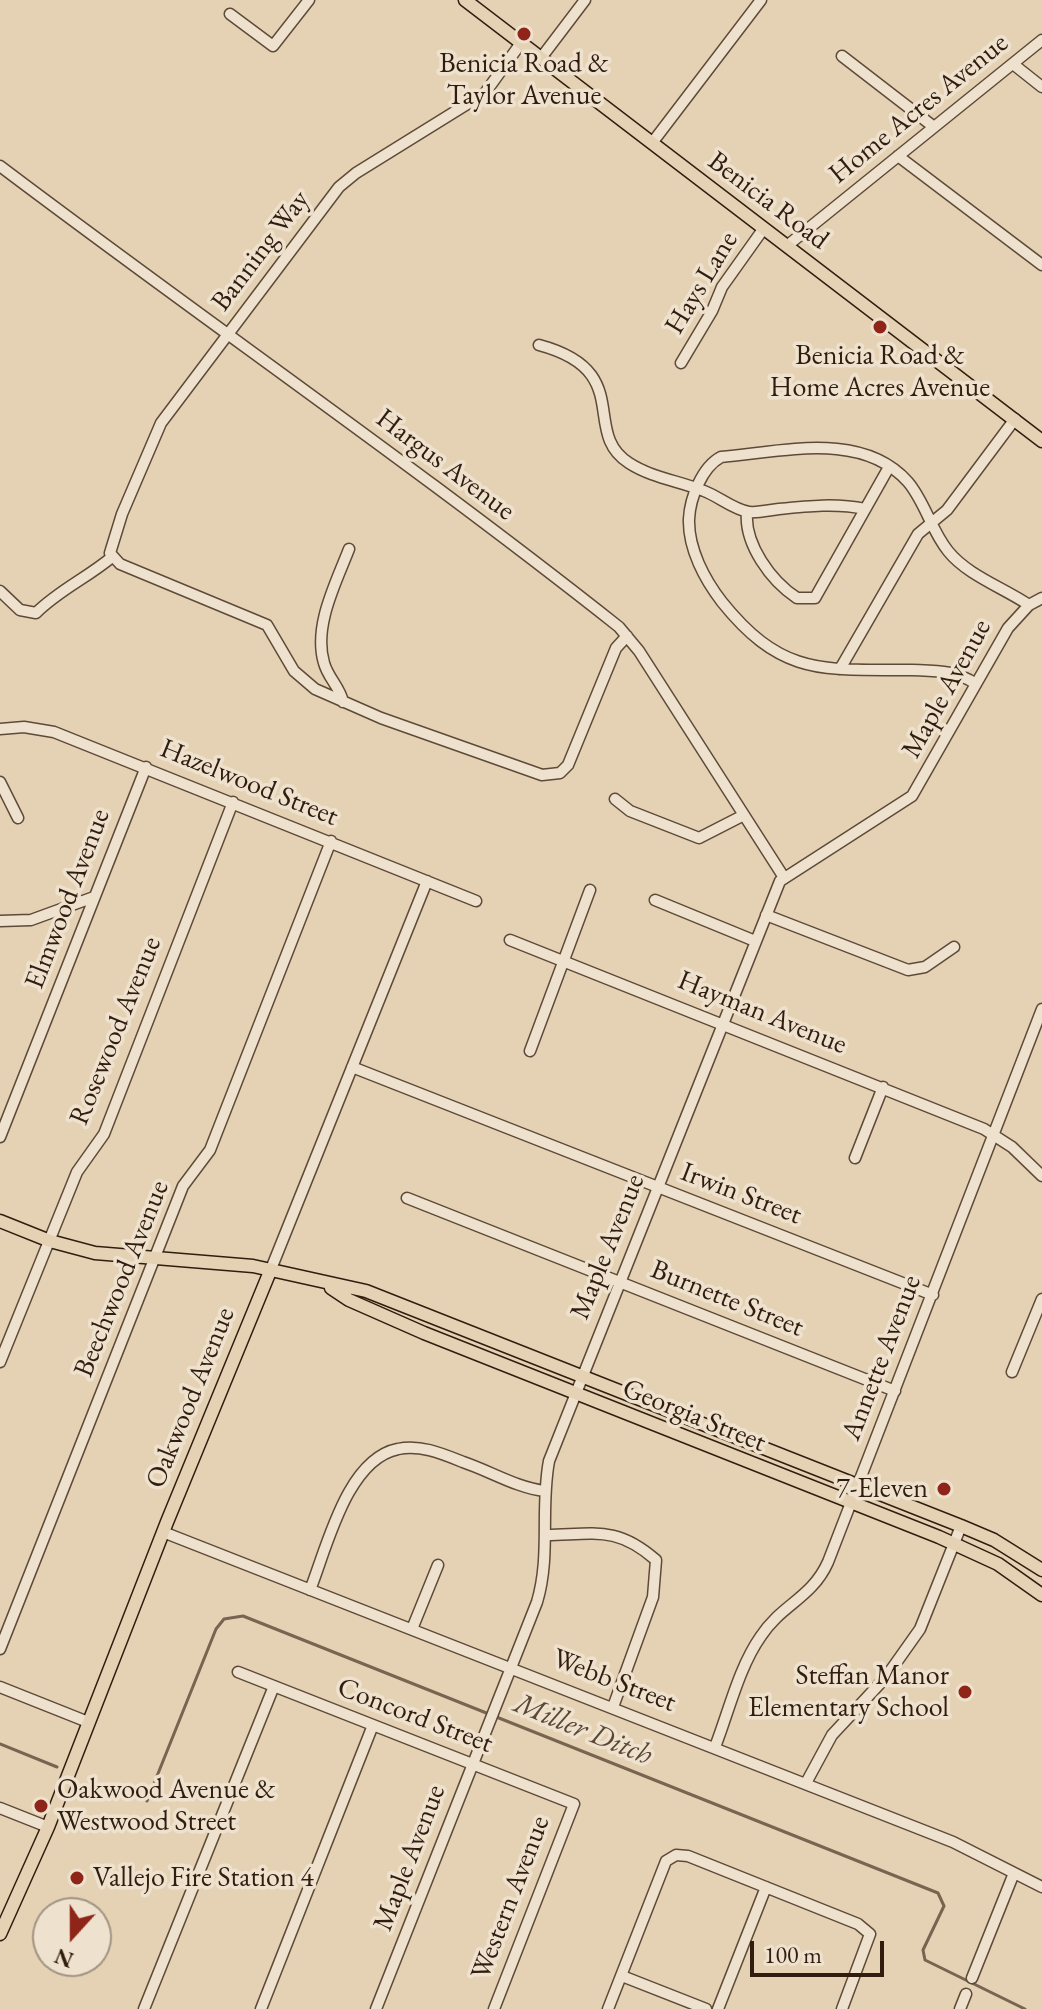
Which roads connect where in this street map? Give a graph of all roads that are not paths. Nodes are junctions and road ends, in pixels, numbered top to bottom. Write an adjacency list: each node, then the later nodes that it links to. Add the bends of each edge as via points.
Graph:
1 (309, 0): 5 (street, via 273,46)
2 (465, 0): 7 (main road, Benicia Road)
3 (585, 0): 9 (street)
4 (761, 0): 13 (street)
5 (230, 14)
6 (1042, 40): 10 (street, Home Acres Avenue)
7 (521, 43): 9 (main road, Benicia Road); 19 (street, Banning Way, via 485,93 339,187)
8 (842, 56): 12 (street)
9 (541, 58): 13 (main road, Benicia Road)
10 (1013, 64): 11 (street); 12 (street, Home Acres Avenue)
11 (1042, 87)
12 (934, 127): 14 (street, Home Acres Avenue)
13 (652, 143): 16 (main road, Benicia Road)
14 (898, 156): 17 (street, Home Acres Avenue); 18 (street)
15 (0, 166): 19 (street, Hargus Avenue)
16 (764, 228): 17 (main road, Benicia Road); 21 (street, Hays Lane, via 722,287)
17 (788, 245): 22 (main road, Benicia Road)
18 (1042, 265)
19 (228, 335): 30 (street, Banning Way, via 161,423); 34 (street, Hargus Avenue, via 361,430)
20 (539, 345): 25 (street, via 570,357 596,380 609,438 620,456)
21 (681, 363)
22 (1015, 419): 23 (main road, Benicia Road); 28 (street, via 947,510)
23 (1042, 441)
24 (889, 467): 25 (street, via 861,452 839,448 721,457); 26 (street); 28 (street, via 908,483)
25 (696, 488): 27 (street); 35 (street, via 688,529 701,569 721,600 745,628 781,656 807,667)
26 (865, 509): 27 (street, via 819,505); 27 (street, via 815,598 806,601 791,594 758,555)
27 (747, 512)
28 (930, 522): 33 (street, via 949,553); 35 (street)
29 (349, 549): 37 (street, via 327,604 323,635 324,664)
30 (111, 553): 31 (street, via 94,574 48,599 36,613 20,610); 37 (street, via 267,625 294,671)
31 (0, 591)
32 (1042, 598): 33 (street, Maple Avenue)
33 (1029, 605): 36 (street, Maple Avenue, via 1008,628)
34 (627, 636): 37 (street, via 616,648 564,770 552,775 533,773); 43 (street, Hargus Avenue)
35 (840, 669): 36 (street, via 950,671)
36 (976, 684): 46 (street, Maple Avenue, via 912,796)
37 (343, 702)
38 (0, 729): 39 (street, Hazelwood Street, via 54,732)
39 (146, 767): 42 (street, Hazelwood Street); 49 (street, Elmwood Avenue)
40 (0, 782): 44 (street)
41 (615, 799): 43 (street, via 630,811 699,838)
42 (233, 802): 45 (street, Hazelwood Street); 70 (street, Rosewood Avenue, via 104,1134 77,1172)
43 (744, 815): 46 (street, Hargus Avenue)
44 (18, 818)
45 (331, 841): 47 (street, Hazelwood Street); 71 (street, Beechwood Avenue, via 210,1150 183,1186)
46 (783, 876): 52 (street, Maple Avenue)
47 (427, 881): 51 (street, Hazelwood Street); 61 (street, Oakwood Avenue)
48 (590, 890): 57 (street)
49 (94, 897): 53 (street, via 31,920); 64 (street, Elmwood Avenue)
50 (655, 900): 55 (street)
51 (476, 901)
52 (766, 915): 55 (street, Maple Avenue); 56 (street, via 908,970 925,967)
53 (0, 921)
54 (510, 940): 57 (street, Hayman Avenue)
55 (755, 941): 59 (street, Maple Avenue)
56 (954, 947)
57 (563, 960): 59 (street, Hayman Avenue); 60 (street)
58 (1042, 1009): 63 (street, Annette Avenue)
59 (722, 1024): 62 (street, Hayman Avenue); 67 (street, Maple Avenue)
60 (530, 1051)
61 (352, 1067): 67 (street, Irwin Street); 72 (street, Oakwood Avenue)
62 (883, 1087): 63 (street, Hayman Avenue); 65 (street)
63 (994, 1135): 66 (street, Hayman Avenue); 75 (street, Annette Avenue)
64 (0, 1137)
65 (855, 1158)
66 (1042, 1176)
67 (658, 1187): 73 (street, Maple Avenue); 75 (street, Irwin Street)
68 (407, 1198): 73 (street, Burnette Street)
69 (0, 1221): 70 (main road, Georgia Street)
70 (50, 1241): 71 (main road, Georgia Street, via 95,1253); 77 (street, Rosewood Avenue)
71 (155, 1259): 72 (main road, Georgia Street); 94 (street, Beechwood Avenue)
72 (271, 1269): 74 (main road, Georgia Street); 86 (main road, Oakwood Avenue)
73 (619, 1282): 79 (street, Maple Avenue); 80 (street, Burnette Street)
74 (325, 1283): 79 (main road, Georgia Street, via 366,1291); 81 (main road, Georgia Street, via 362,1306)
75 (933, 1295): 80 (street, Annette Avenue)
76 (1042, 1299): 78 (street)
77 (0, 1362)
78 (1012, 1372)
79 (582, 1378): 81 (street, Maple Avenue); 82 (main road, Georgia Street)
80 (895, 1391): 82 (street, Annette Avenue)
81 (575, 1395): 83 (street, Maple Avenue, via 549,1461); 84 (main road, Georgia Street)
82 (858, 1486): 84 (street, Annette Avenue); 85 (main road, Georgia Street)
83 (545, 1491): 87 (street, Maple Avenue); 91 (street, via 425,1448 385,1452 364,1467 350,1490)
84 (851, 1504): 88 (main road, Georgia Street); 102 (street, Annette Avenue, via 820,1579 761,1636)
85 (961, 1526): 88 (street); 90 (main road, Georgia Street)
86 (163, 1532): 91 (street, Webb Street); 100 (main road, Oakwood Avenue)
87 (547, 1535): 95 (street, Maple Avenue, via 544,1577); 99 (street, via 618,1534 656,1560 653,1597)
88 (955, 1544): 92 (main road, Georgia Street, via 998,1564); 104 (street, via 916,1637 832,1735)
89 (438, 1565): 93 (street)
90 (1041, 1567)
91 (310, 1590): 93 (street, Webb Street)
92 (1042, 1595)
93 (412, 1629): 95 (street, Webb Street)
94 (0, 1649)
95 (511, 1667): 99 (street, Webb Street); 103 (street, Maple Avenue)
96 (238, 1672): 97 (street, Concord Street)
97 (274, 1686): 101 (street, Concord Street); 115 (street)
98 (0, 1687): 100 (street)
99 (613, 1707): 102 (street, Webb Street)
100 (88, 1722): 107 (main road, Oakwood Avenue)
101 (373, 1725): 103 (street, Concord Street); 116 (street)
102 (715, 1747): 104 (street, Webb Street)
103 (473, 1764): 105 (street, Concord Street); 117 (street, Maple Avenue)
104 (806, 1783): 108 (street, Webb Street, via 953,1842)
105 (574, 1804): 118 (street, Western Avenue)
106 (0, 1808): 107 (street)
107 (48, 1827): 111 (main road, Oakwood Avenue)
108 (1014, 1873): 110 (street, Webb Street); 113 (street)
109 (766, 1887): 112 (street, via 688,1856 666,1861); 121 (street); 122 (street, via 858,1924 870,1934)
110 (1042, 1887)
111 (0, 1934)
112 (622, 1976): 119 (street); 120 (street)
113 (972, 1978)
114 (966, 1994): 123 (street)
115 (144, 2009)
116 (261, 2009)
117 (376, 2009)
118 (494, 2009)
119 (608, 2009)
120 (706, 2009)
121 (718, 2009)
122 (842, 2009)
123 (960, 2009)

